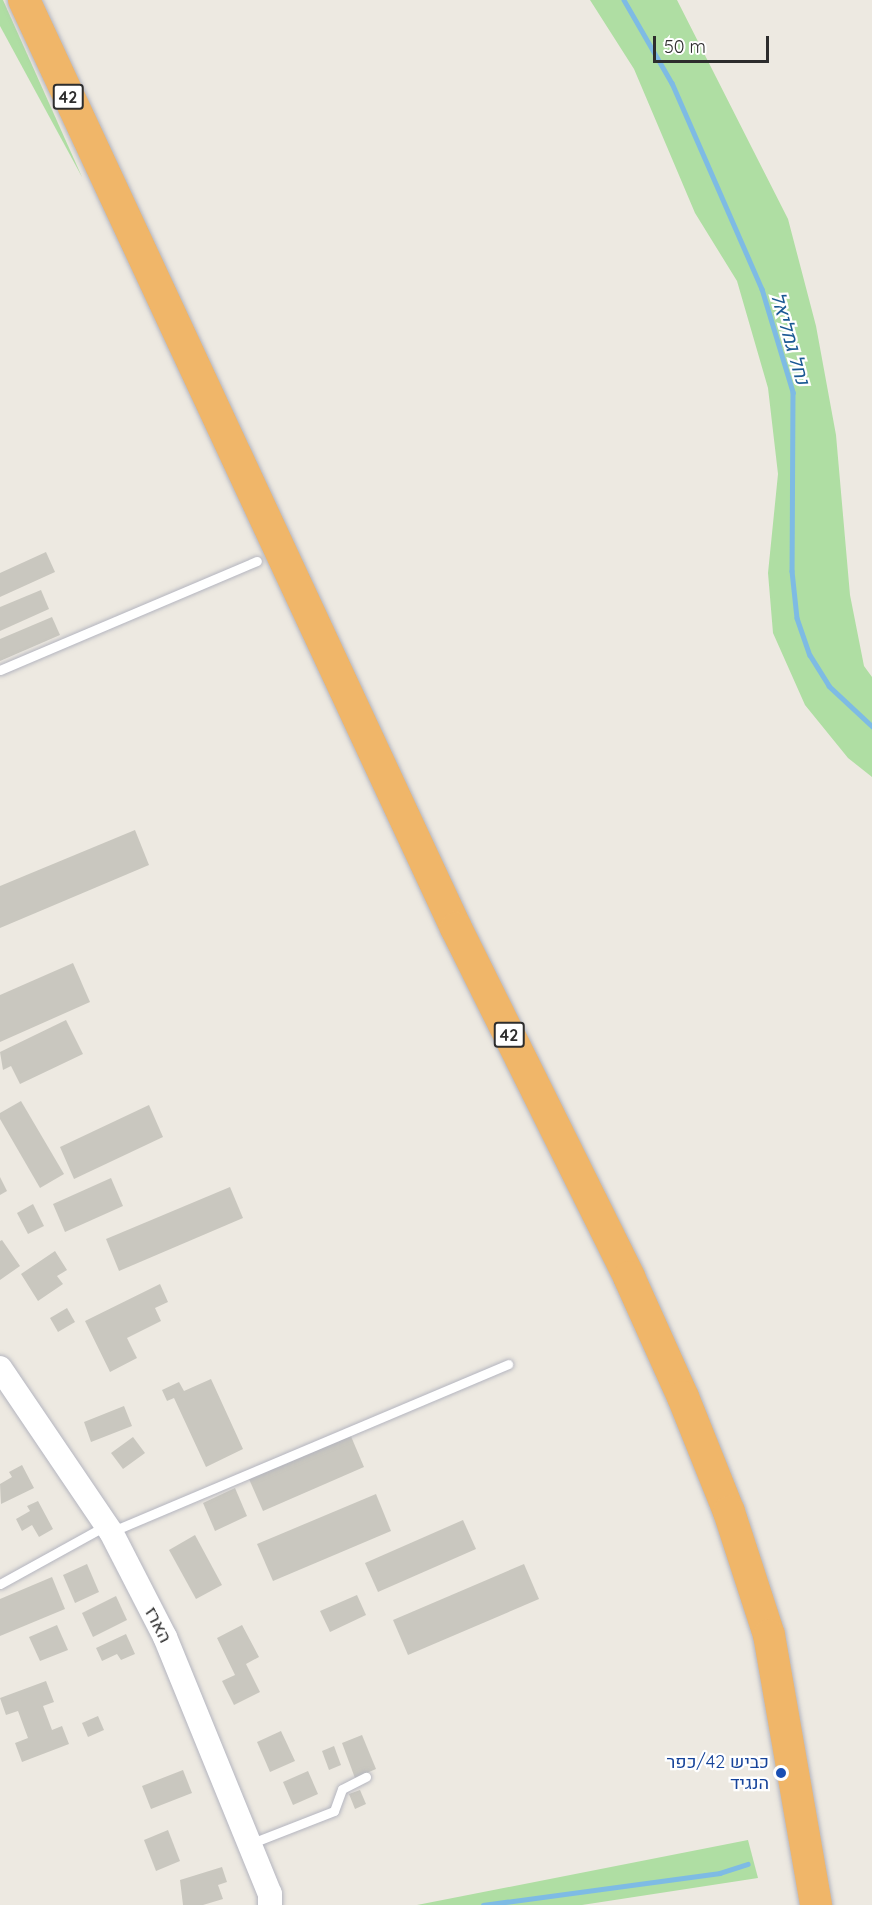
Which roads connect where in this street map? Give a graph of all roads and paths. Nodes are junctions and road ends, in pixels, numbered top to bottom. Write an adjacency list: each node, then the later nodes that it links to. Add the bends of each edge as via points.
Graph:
1 (24, 0): 3 (highway, 42)
2 (35, 0): 3 (highway, 42)
3 (113, 194): 13 (highway, 42, via 456,928 629,1277 683,1397 729,1512 769,1635)
4 (257, 561): 5 (lane)
5 (0, 669)
6 (508, 1364): 8 (lane)
7 (0, 1368): 8 (street, הארז)
8 (108, 1529): 9 (lane); 11 (street, הארז, via 165,1637)
9 (0, 1584)
10 (366, 1777): 11 (lane, via 342,1790 334,1811)
11 (249, 1844): 12 (street, הארז)
12 (270, 1905)
13 (816, 1905)

